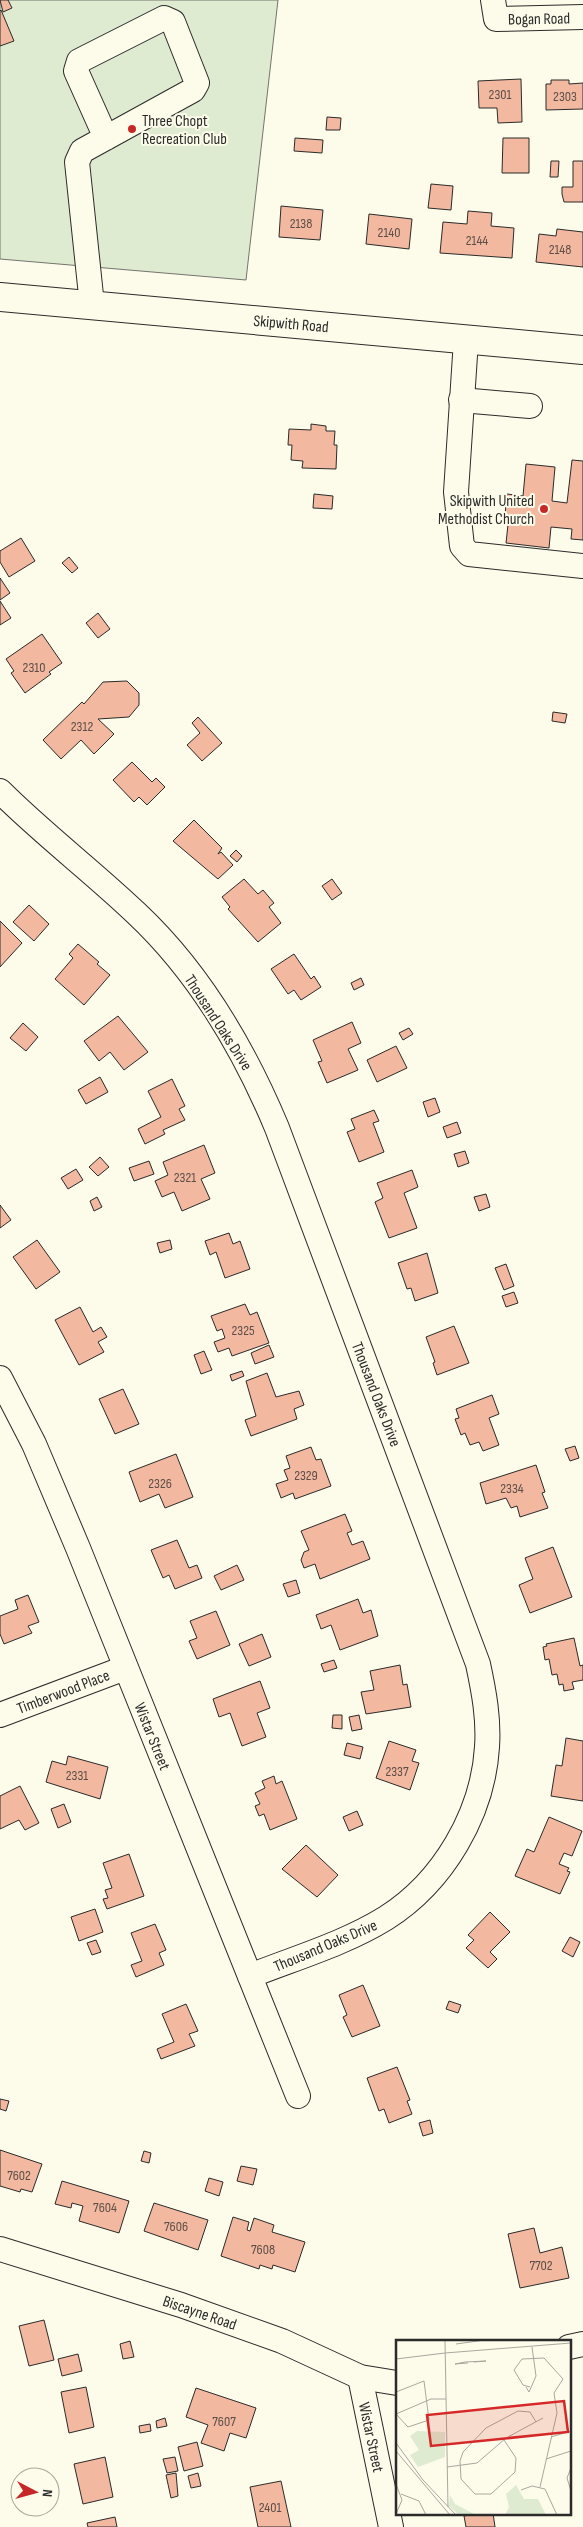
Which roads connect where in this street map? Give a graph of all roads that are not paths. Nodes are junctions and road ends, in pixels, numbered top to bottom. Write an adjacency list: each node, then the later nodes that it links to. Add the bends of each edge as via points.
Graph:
1 (494, 10): 2 (street, Bogan Road)
2 (583, 17)
3 (106, 138): 3 (street, via 193,90 197,83 173,22 164,18 79,61 76,71); 5 (street, via 82,151 77,162)
4 (0, 297): 5 (main road, Skipwith Road)
5 (92, 305): 6 (main road, Skipwith Road)
6 (466, 340): 7 (main road, Skipwith Road); 8 (street)
7 (583, 350)
8 (461, 400): 9 (street); 10 (street, via 456,492 462,546 469,554)
9 (530, 406)
10 (583, 566)
11 (0, 790): 15 (street, Thousand Oaks Drive, via 32,823 109,888 162,939 203,991 246,1061 291,1165 475,1655 486,1696 487,1748 480,1789 458,1841 435,1875 415,1896 387,1917 356,1934)
12 (0, 1378): 13 (street, Wistar Street, via 34,1444)
13 (125, 1668): 14 (street, Timberwood Place); 15 (street, Wistar Street)
14 (0, 1715)
15 (250, 1976): 16 (street, Wistar Street)
16 (298, 2096)
17 (0, 2249): 20 (street, Biscayne Road, via 181,2305 282,2341)
18 (583, 2344): 19 (street)
19 (570, 2346)
20 (360, 2377): 21 (street, Biscayne Road); 22 (street, Wistar Street)
21 (396, 2383)
22 (391, 2527)

